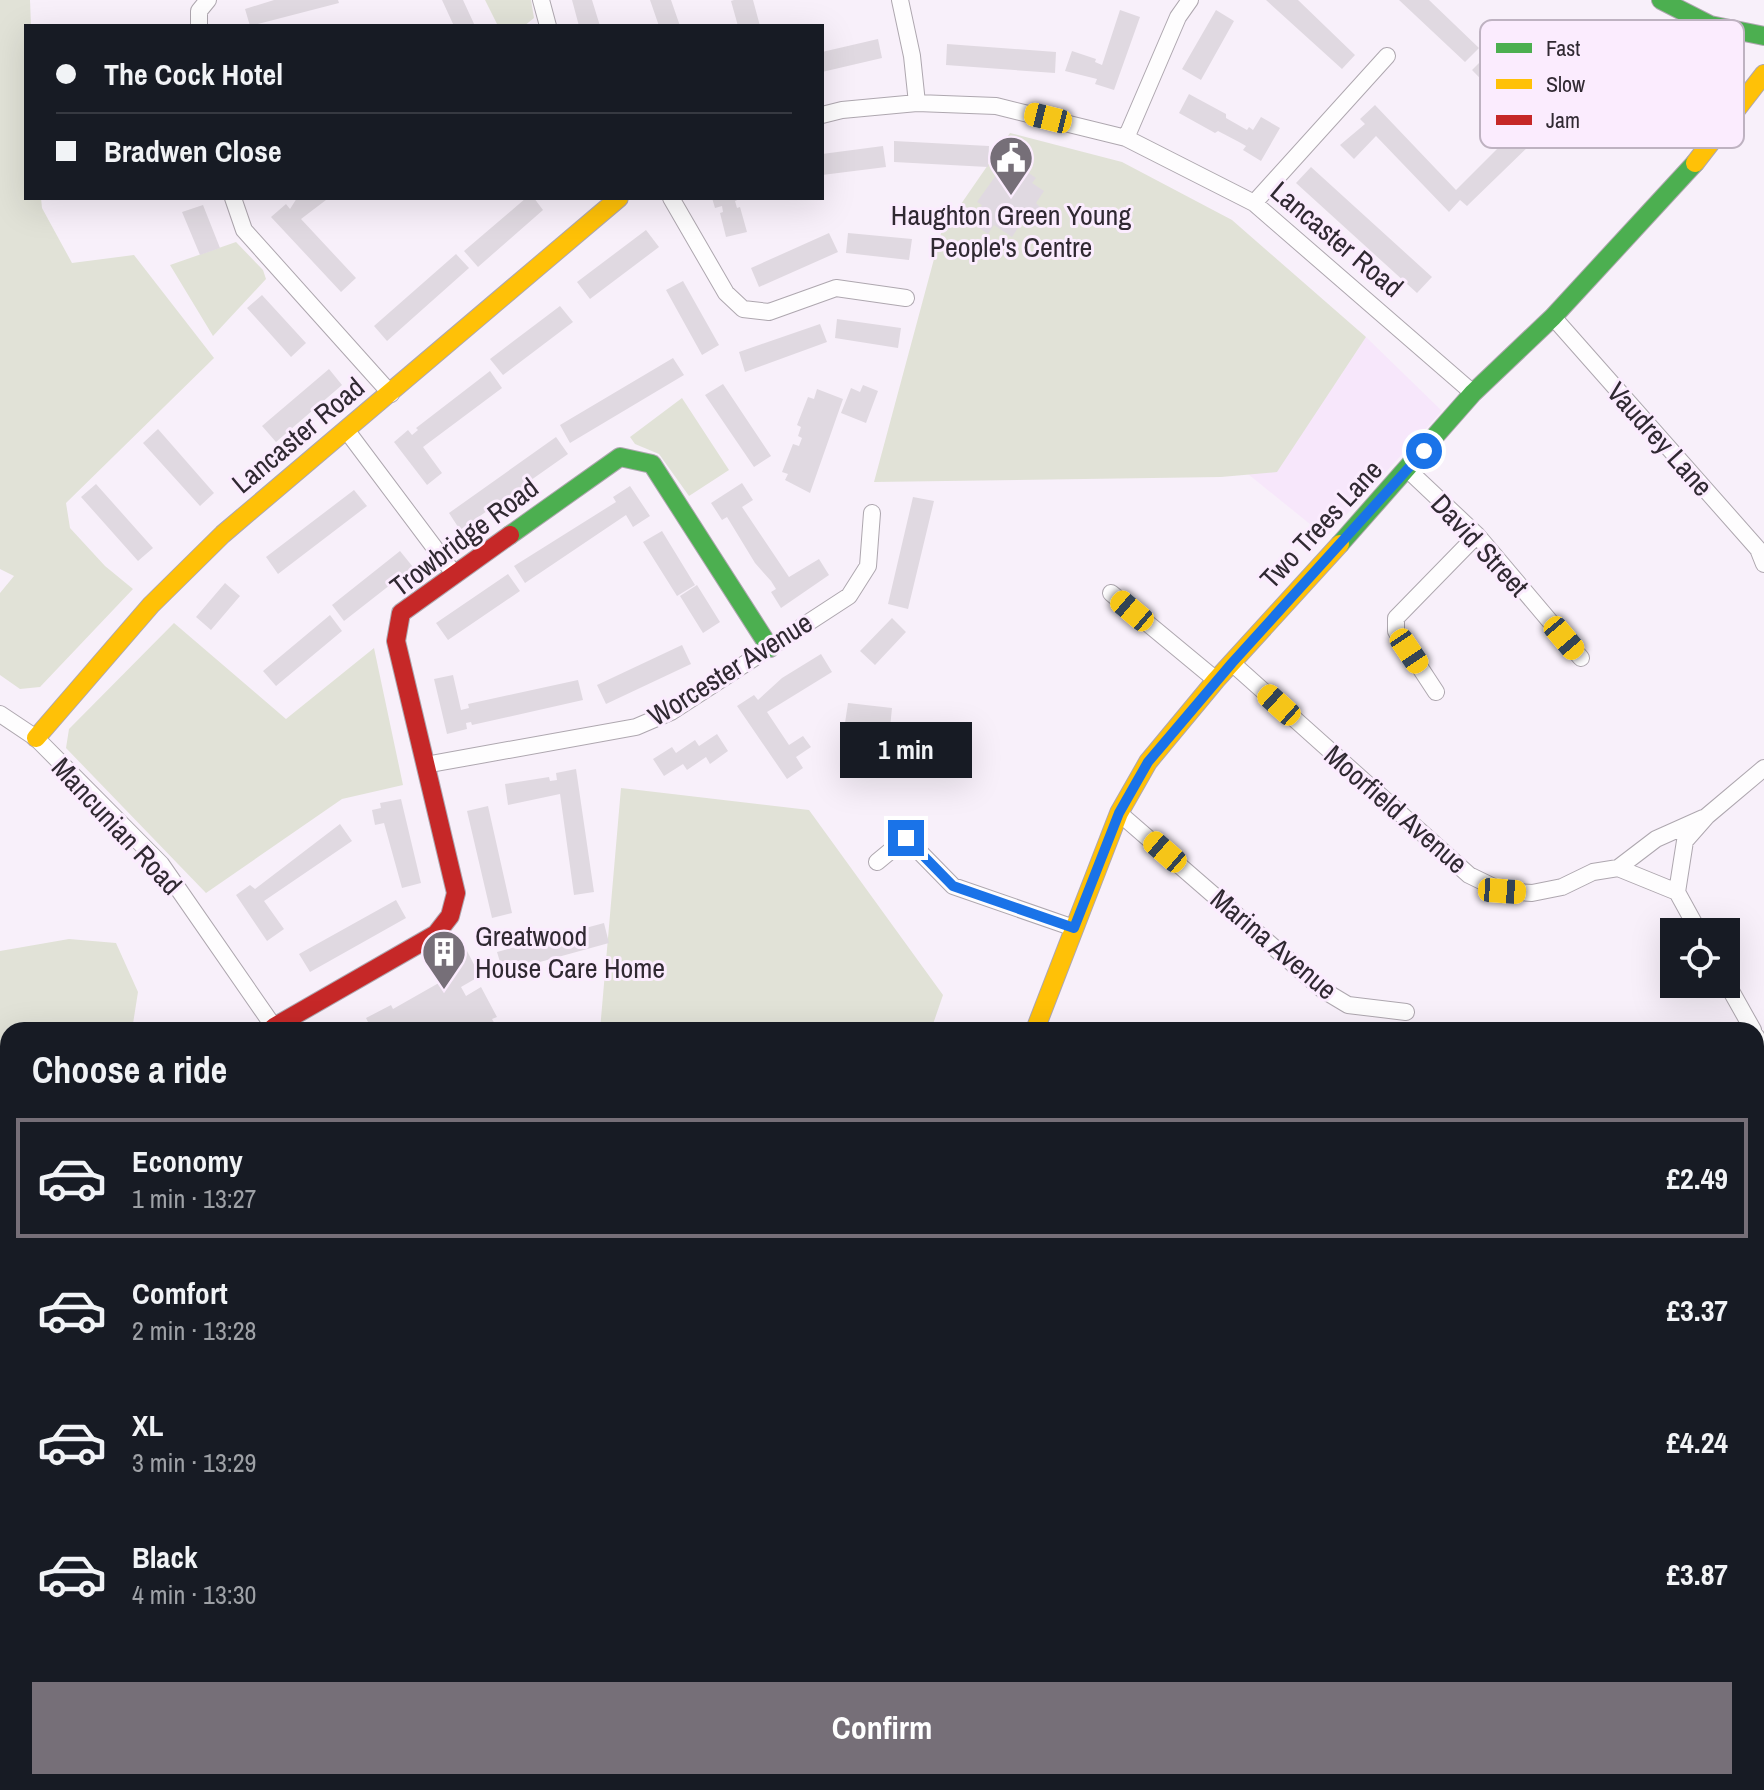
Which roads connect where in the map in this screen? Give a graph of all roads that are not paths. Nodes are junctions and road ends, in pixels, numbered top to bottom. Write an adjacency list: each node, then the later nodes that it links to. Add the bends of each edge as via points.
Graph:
1 (208, 0): 7 (street, via 199,11)
2 (541, 0): 8 (street)
3 (900, 0): 14 (street)
4 (1190, 0): 16 (street)
5 (1670, 2): 6 (main road)
6 (1701, 20)
7 (199, 24)
8 (547, 24)
9 (1744, 32): 10 (main road)
10 (1764, 36)
11 (1387, 56): 21 (street)
12 (1764, 74): 13 (main road, Two Trees Lane)
13 (1744, 101)
14 (917, 103): 15 (street, Lancaster Road); 16 (street, Lancaster Road, via 996,106)
15 (824, 114)
16 (1126, 138): 21 (street, Lancaster Road)
17 (1706, 148): 23 (main road, Two Trees Lane)
18 (234, 200): 25 (street, via 244,230)
19 (617, 200): 25 (main road, Lancaster Road)
20 (672, 200): 22 (street, via 726,293 743,309 769,312 836,288)
21 (1254, 203): 24 (street, Lancaster Road)
22 (906, 298)
23 (1553, 317): 24 (main road, Two Trees Lane); 30 (street, Vaudrey Lane, via 1758,549)
24 (1473, 393): 27 (main road, Two Trees Lane)
25 (391, 394): 26 (main road, Lancaster Road)
26 (347, 431): 31 (street); 39 (main road, Lancaster Road, via 223,534 151,605)
27 (1408, 470): 29 (street, David Street); 35 (main road, Two Trees Lane)
28 (872, 513): 33 (street, Worcester Avenue, via 868,566 849,596)
29 (1477, 535): 34 (street, David Street); 37 (street, via 1396,618 1396,631)
30 (1764, 564)
31 (455, 575): 33 (main road, Trowbridge Road, via 620,457 652,464); 40 (main road, Trowbridge Road, via 401,613 396,641)
32 (1111, 593): 36 (street)
33 (770, 648): 40 (street, Worcester Avenue, via 671,712 636,727)
34 (1581, 658)
35 (1232, 663): 36 (main road, Two Trees Lane); 45 (street, Moorfield Avenue, via 1469,875 1502,891 1532,893)
36 (1216, 680): 42 (main road, Two Trees Lane, via 1148,762)
37 (1436, 692)
38 (0, 714): 39 (street, Mancunian Road)
39 (36, 738): 51 (street, Mancunian Road, via 161,864)
40 (425, 765): 52 (main road, Trowbridge Road, via 456,893 444,927)
41 (1764, 768): 43 (street)
42 (1119, 813): 48 (main road, Two Trees Lane); 50 (street, Marina Avenue, via 1323,990 1348,1005)
43 (1707, 816): 45 (street, via 1656,839); 46 (street, via 1685,841)
44 (877, 862): 48 (street, via 906,838 953,886)
45 (1618, 868): 46 (street)
46 (1677, 892): 47 (street)
47 (1691, 918)
48 (1074, 928): 53 (main road, Two Trees Lane)
49 (1734, 998): 54 (street)
50 (1406, 1012)
51 (270, 1022)
52 (287, 1022)
53 (1038, 1022)
54 (1746, 1022)

